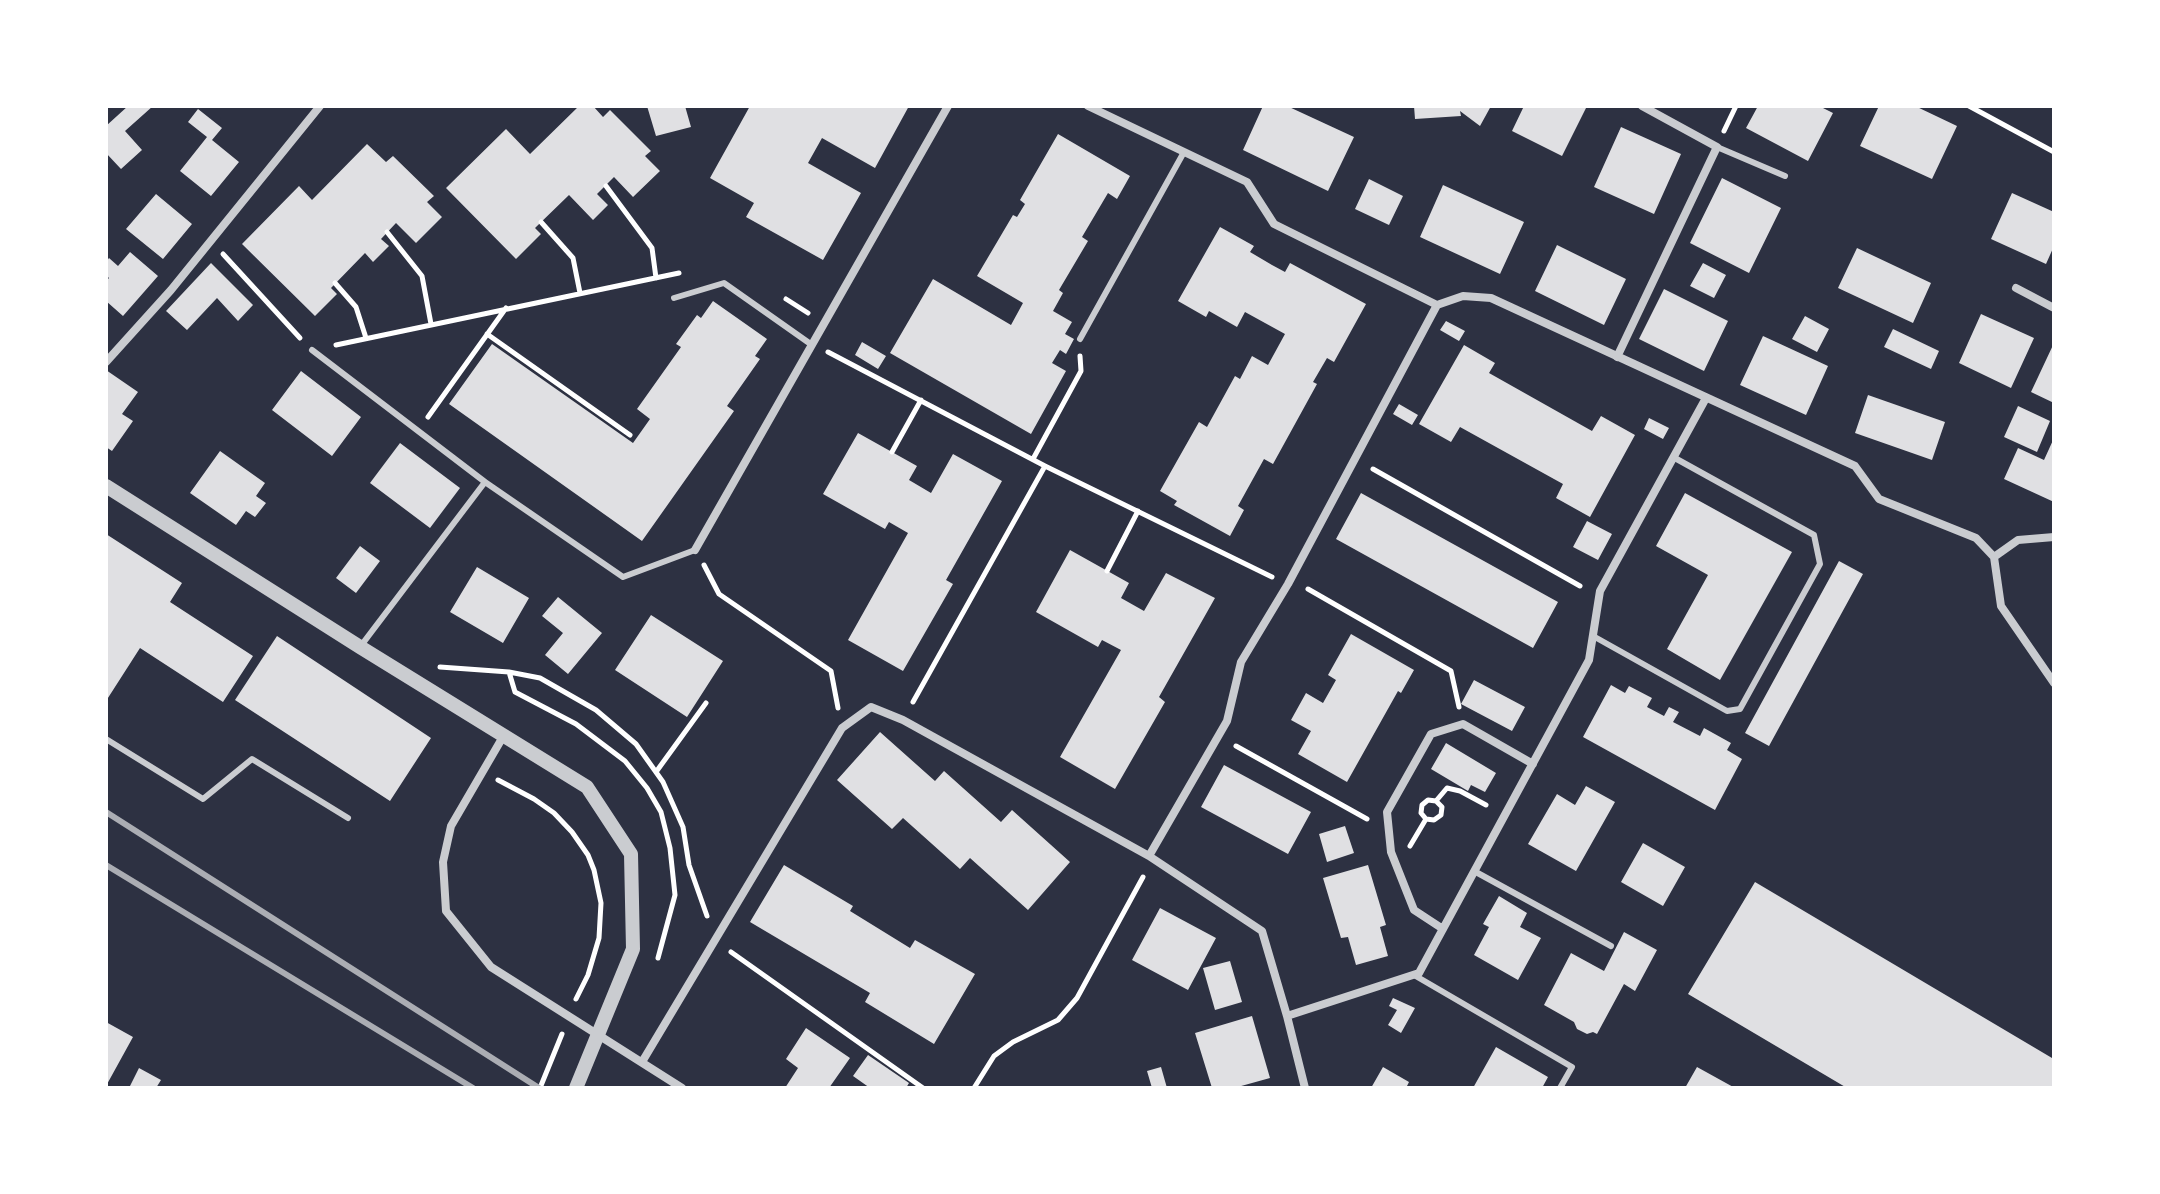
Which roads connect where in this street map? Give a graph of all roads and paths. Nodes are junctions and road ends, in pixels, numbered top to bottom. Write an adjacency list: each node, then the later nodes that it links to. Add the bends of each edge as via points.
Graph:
1 (320, 106): 13 (street)
2 (948, 106): 25 (street)
3 (1088, 106): 7 (street)
4 (1642, 106): 6 (street)
5 (1969, 106): 8 (path)
6 (1717, 147): 9 (lane); 32 (street)
7 (1184, 152): 21 (street, via 1247,182 1274,224); 28 (lane)
8 (2054, 152)
9 (1785, 176)
10 (606, 186): 15 (path, via 652,248)
11 (541, 222): 18 (path, via 573,258)
12 (387, 232): 24 (path, via 422,276)
13 (211, 242): 30 (path); 33 (street)
14 (685, 272): 15 (path)
15 (656, 278): 18 (path)
16 (335, 283): 27 (path, via 356,307)
17 (2016, 288): 23 (street)
18 (580, 293): 22 (path)
19 (778, 294): 25 (path)
20 (674, 298): 29 (lane, via 724,283)
21 (1437, 305): 32 (street, via 1463,296 1491,298); 40 (street)
22 (506, 308): 24 (path); 26 (path)
23 (2054, 308)
24 (431, 324): 27 (path)
25 (825, 324): 29 (street)
26 (487, 334): 36 (path); 37 (path)
27 (366, 338): 30 (path)
28 (1080, 339): 41 (path, via 1081,371)
29 (812, 345): 47 (street)
30 (312, 350): 36 (lane)
31 (828, 351): 35 (path)
32 (1617, 357): 34 (street)
33 (106, 362)
34 (1706, 398): 39 (street); 48 (street, via 1855,466 1879,499 1976,538)
35 (921, 400): 38 (path); 41 (path)
36 (418, 431): 43 (lane)
37 (630, 435)
38 (892, 452)
39 (1673, 457): 51 (street); 52 (lane, via 1814,535 1820,564 1740,709 1727,711)
40 (1354, 458): 50 (street); 51 (path)
41 (1033, 459): 42 (path)
42 (1045, 466): 45 (path); 57 (path)
43 (485, 482): 47 (lane, via 623,577); 53 (lane)
44 (106, 486): 53 (street)
45 (1138, 511): 49 (path); 50 (path)
46 (2054, 537): 48 (street, via 2018,540)
47 (695, 550): 59 (path, via 719,594 831,671)
48 (1994, 557): 55 (street, via 2001,606)
49 (1107, 571)
50 (1289, 582): 58 (path, via 1451,671); 61 (street, via 1241,662 1227,721)
51 (1599, 596): 52 (street)
52 (1593, 636): 63 (street, via 1589,660)
53 (360, 647): 60 (street)
54 (429, 666): 65 (path, via 540,678 596,710 636,744)
55 (2054, 683)
56 (706, 703): 65 (path)
57 (903, 720): 59 (street, via 871,707); 70 (street)
58 (1463, 724): 63 (street); 69 (street, via 1431,734 1387,812)
59 (842, 728): 74 (street)
60 (504, 735): 64 (street); 82 (street, via 587,787 631,854 633,949)
61 (1218, 735): 69 (path); 70 (street)
62 (106, 739): 68 (lane, via 203,799 252,759)
63 (1533, 764): 67 (street)
64 (483, 772): 77 (path, via 554,813 594,870 601,903 599,938); 80 (street, via 451,826 443,862 446,911 491,967)
65 (656, 772): 74 (path, via 683,827 689,865)
66 (1436, 801): 66 (path, via 1422,805 1426,819 1441,815); 67 (path, via 1452,788)
67 (1505, 815): 71 (street)
68 (348, 818)
69 (1389, 830): 73 (street, via 1391,852 1414,910)
70 (1149, 856): 78 (street, via 1262,931)
71 (1474, 871): 73 (street); 75 (lane)
72 (1142, 880): 85 (path, via 1077,998 1058,1020 994,1056)
73 (1443, 929): 76 (street)
74 (715, 940): 80 (street); 84 (path)
75 (1611, 946)
76 (1414, 975): 78 (street); 87 (lane, via 1572,1067)
77 (575, 1004)
78 (1287, 1016): 86 (street)
79 (563, 1032): 81 (path)
80 (642, 1062): 83 (street)
81 (540, 1088)
82 (576, 1088)
83 (682, 1088)
84 (923, 1088)
85 (974, 1088)
86 (1305, 1088)
87 (1560, 1088)

